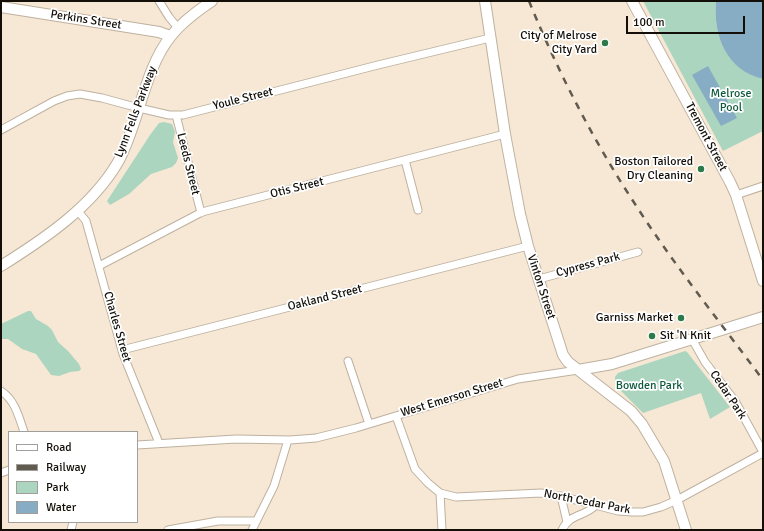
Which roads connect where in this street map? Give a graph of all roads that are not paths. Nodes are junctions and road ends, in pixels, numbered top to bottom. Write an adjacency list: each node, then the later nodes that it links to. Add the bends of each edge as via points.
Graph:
1 (159, 1): 6 (street)
2 (212, 1): 6 (street, Lynn Fells Parkway)
3 (485, 1): 8 (street, Vinton Street)
4 (632, 1): 15 (street, Tremont Street)
5 (1, 7): 7 (street, Perkins Street, via 159,32)
6 (178, 28): 7 (street, Lynn Fells Parkway)
7 (170, 36): 9 (street, Lynn Fells Parkway, via 156,61)
8 (490, 38): 10 (street, Youle Street); 12 (street, Vinton Street)
9 (139, 108): 10 (street, Youle Street); 11 (street, Youle Street, via 102,98 73,95 54,101); 16 (street, Lynn Fells Parkway, via 129,138 117,162 101,186)
10 (176, 115): 18 (street, Leeds Street)
11 (1, 130)
12 (505, 134): 13 (street, Otis Street); 19 (street, Vinton Street)
13 (405, 160): 17 (street); 18 (street, Otis Street)
14 (763, 186): 15 (street)
15 (736, 195): 24 (street, Tremont Street)
16 (77, 210): 21 (street, Lynn Fells Parkway, via 44,237); 22 (street, Charles Street, via 86,221)
17 (418, 210)
18 (201, 213): 22 (street, Otis Street)
19 (528, 246): 23 (street, Vinton Street); 27 (street, Oakland Street)
20 (638, 252): 23 (street, Cypress Park)
21 (1, 266)
22 (99, 266): 27 (street, Charles Street)
23 (539, 279): 29 (street, Vinton Street, via 563,355)
24 (763, 282)
25 (763, 318): 26 (street, West Emerson Street)
26 (694, 343): 29 (street, West Emerson Street); 37 (street, Cedar Park, via 735,401)
27 (122, 350): 35 (street, Charles Street)
28 (348, 361): 32 (street)
29 (578, 370): 31 (street, West Emerson Street, via 518,379); 40 (street, Vinton Street, via 631,411 642,424 662,457)
30 (1, 391): 33 (street, via 14,405)
31 (396, 416): 32 (street, West Emerson Street); 38 (street, via 413,467)
32 (369, 424): 34 (street, West Emerson Street, via 316,438)
33 (24, 431)
34 (288, 440): 35 (street, West Emerson Street, via 247,438); 42 (street, via 274,486)
35 (159, 443): 36 (street, West Emerson Street)
36 (138, 444)
37 (763, 452): 40 (street, North Cedar Park)
38 (440, 493): 39 (street, North Cedar Park, via 456,497 531,493); 46 (street)
39 (561, 496): 41 (street, North Cedar Park); 43 (street)
40 (677, 500): 41 (street, North Cedar Park, via 653,510 638,512); 48 (street, Vinton Street)
41 (596, 506): 43 (street)
42 (256, 521): 44 (street, via 218,520); 45 (street)
43 (567, 522): 47 (street)
44 (168, 530)
45 (252, 530)
46 (442, 530)
47 (562, 530)
48 (686, 530)

